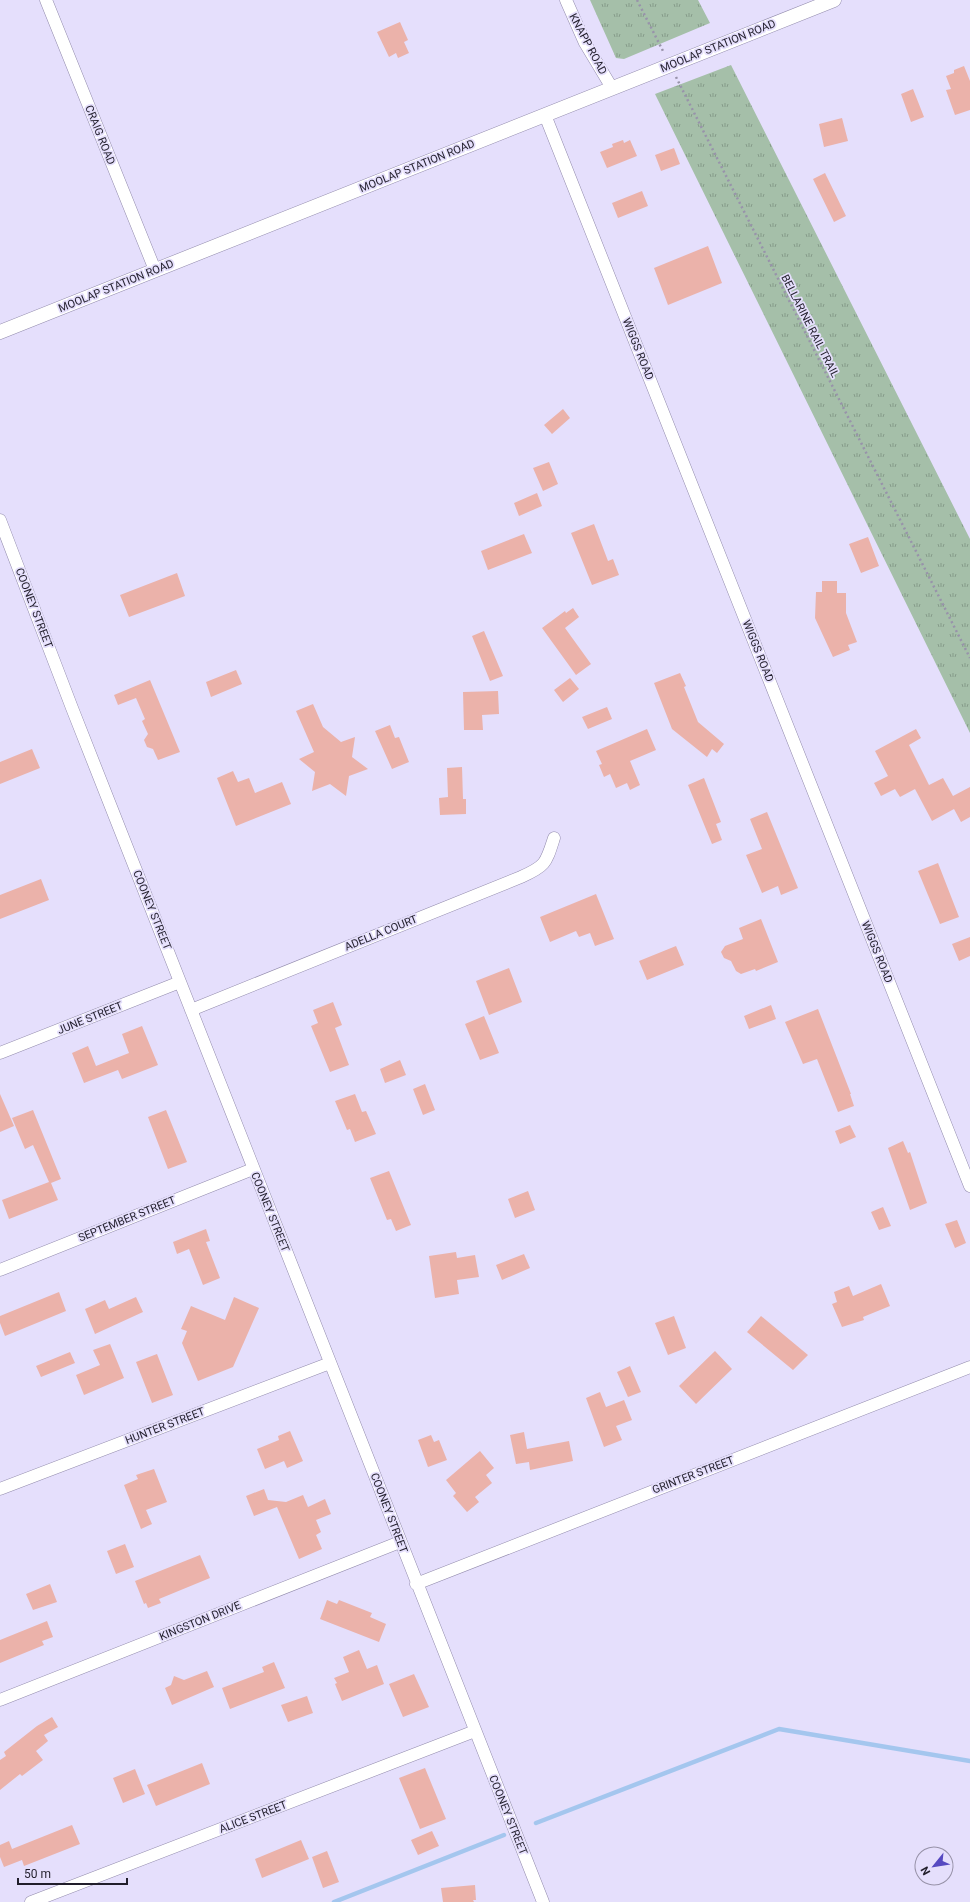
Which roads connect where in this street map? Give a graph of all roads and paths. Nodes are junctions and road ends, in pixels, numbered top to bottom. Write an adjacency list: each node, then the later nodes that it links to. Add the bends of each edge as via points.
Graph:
1 (46, 0): 8 (street, CRAIG ROAD)
2 (566, 0): 6 (street, KNAPP ROAD, via 585,43)
3 (638, 0): 5 (path, BELLARINE RAIL TRAIL)
4 (834, 0): 5 (street, MOOLAP STATION ROAD)
5 (670, 65): 6 (street, MOOLAP STATION ROAD); 11 (path, BELLARINE RAIL TRAIL)
6 (612, 88): 7 (street, MOOLAP STATION ROAD)
7 (545, 115): 8 (street, MOOLAP STATION ROAD); 17 (street, WIGGS ROAD)
8 (155, 270): 9 (street, MOOLAP STATION ROAD)
9 (0, 332)
10 (0, 520): 13 (street, COONEY STREET)
11 (970, 658)
12 (554, 838): 14 (street, ADELLA COURT, via 548,857 539,869 521,878)
13 (180, 982): 14 (street, COONEY STREET); 15 (street, JUNE STREET)
14 (191, 1010): 16 (street, COONEY STREET)
15 (0, 1053)
16 (253, 1169): 18 (street, SEPTEMBER STREET); 19 (street, COONEY STREET)
17 (970, 1186)
18 (0, 1270)
19 (330, 1363): 21 (street, HUNTER STREET); 22 (street, COONEY STREET)
20 (970, 1367): 23 (street, GRINTER STREET)
21 (0, 1489)
22 (400, 1542): 23 (street, COONEY STREET); 24 (street, KINGSTON DRIVE)
23 (416, 1584): 25 (street, COONEY STREET)
24 (0, 1700)
25 (474, 1731): 26 (street, ALICE STREET); 27 (street, COONEY STREET)
26 (31, 1902)
27 (543, 1902)

